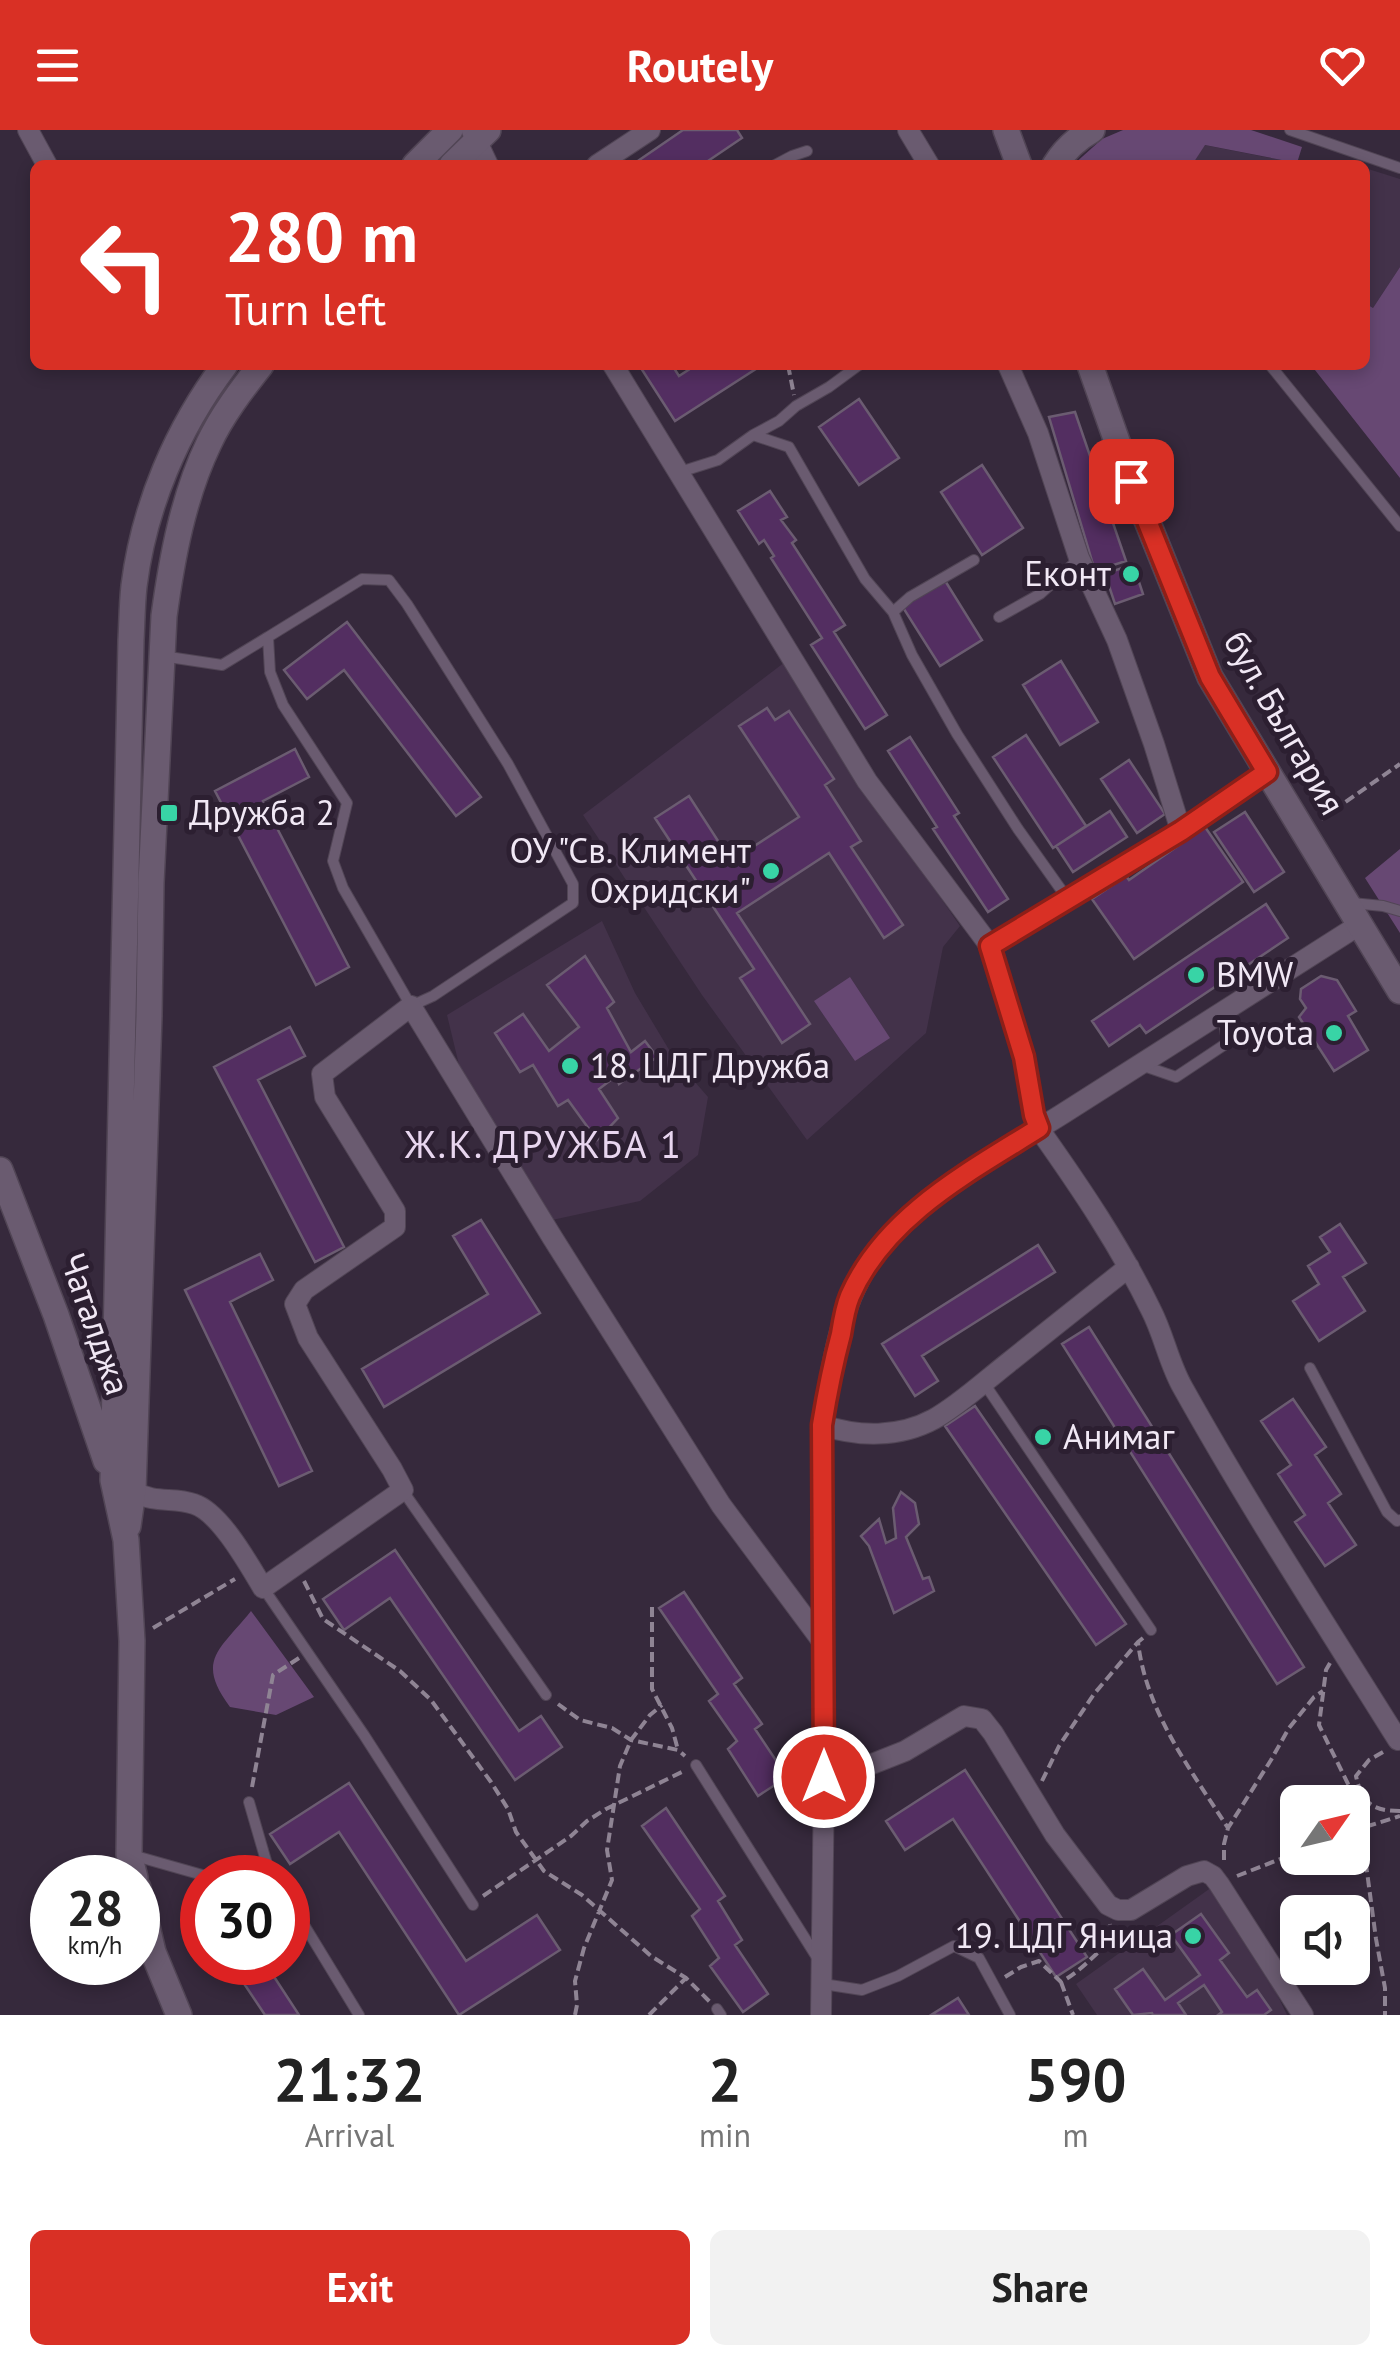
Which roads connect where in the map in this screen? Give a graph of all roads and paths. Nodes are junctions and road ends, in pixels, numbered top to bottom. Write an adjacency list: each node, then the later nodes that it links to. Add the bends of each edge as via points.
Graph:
1 (28, 130): 11 (street)
2 (450, 130): 12 (street)
3 (650, 130): 15 (street)
4 (908, 130): 17 (street)
5 (1006, 130): 18 (street)
6 (1092, 130): 19 (street)
7 (1290, 130): 9 (lane)
8 (479, 134): 13 (street); 14 (street)
9 (1319, 135): 20 (lane)
10 (807, 151): 16 (lane)
11 (44, 160)
12 (419, 160)
13 (456, 160)
14 (487, 160)
15 (605, 160)
16 (784, 160)
17 (927, 160)
18 (1017, 160)
19 (1058, 160)
20 (1400, 168)
21 (221, 370): 58 (street, via 157,489 134,587)
22 (257, 370): 38 (street, via 210,440 188,495)
23 (616, 370): 31 (street)
24 (789, 370): 29 (path)
25 (851, 370): 29 (lane)
26 (1010, 370): 33 (street)
27 (1092, 370): 40 (street, бул. България, via 1210,677)
28 (1274, 370): 32 (lane)
29 (796, 406): 30 (lane)
30 (753, 435): 31 (lane, via 718,460); 35 (lane, via 788,446 864,579)
31 (680, 472): 47 (street, via 867,781)
32 (1400, 526)
33 (1079, 558): 36 (lane, via 1040,594); 42 (street, via 1117,640)
34 (974, 560): 35 (lane)
35 (893, 612): 43 (lane, via 957,734)
36 (999, 617)
37 (268, 637): 38 (lane, via 222,665); 49 (lane, via 270,672 283,706 347,803 332,861); 49 (lane, via 362,579 388,580 508,764 573,884 572,903)
38 (161, 656): 58 (street)
39 (1400, 764): 41 (path)
40 (1267, 772): 41 (street, бул. България); 42 (street)
41 (1305, 830): 44 (street, бул. България)
42 (1181, 831): 43 (street)
43 (1067, 898): 47 (street)
44 (1346, 902): 45 (lane); 46 (street, бул. България)
45 (1400, 911)
46 (1360, 926): 48 (street, бул. България); 50 (street)
47 (990, 946): 52 (street)
48 (1400, 990)
49 (412, 1006): 59 (street, via 322,1074 325,1097 395,1211 394,1227 304,1290 295,1304 308,1338); 66 (street, via 721,1505)
50 (1223, 1012): 51 (street); 51 (lane, via 1226,1043 1176,1077)
51 (1140, 1065): 52 (street)
52 (1039, 1128): 54 (street); 57 (street, via 894,1229 870,1261 849,1298)
53 (0, 1170): 58 (street, Чаталджа)
54 (1129, 1266): 56 (street); 68 (street, via 1180,1383)
55 (1310, 1368): 60 (lane, via 1388,1512)
56 (984, 1383): 57 (street, via 933,1420 894,1432); 64 (lane)
57 (822, 1425): 66 (street)
58 (123, 1485): 62 (street, via 146,1499 194,1504 209,1513); 65 (street)
59 (403, 1490): 61 (street); 71 (lane)
60 (1400, 1520)
61 (296, 1566): 62 (street); 88 (path, via 323,1618 431,1700 491,1782)
62 (257, 1579): 65 (path); 69 (lane)
63 (652, 1607): 72 (path, via 652,1689)
64 (1151, 1630): 67 (path)
65 (132, 1640): 85 (street)
66 (822, 1641): 77 (street)
67 (1138, 1642): 79 (path, via 1094,1694); 84 (path, via 1168,1734)
68 (1340, 1646): 70 (path); 74 (street)
69 (308, 1653): 80 (path, via 273,1675); 91 (lane)
70 (1323, 1691): 78 (path, via 1319,1724); 84 (path, via 1288,1728)
71 (546, 1695): 73 (path, via 580,1720)
72 (662, 1705): 73 (path); 75 (path)
73 (630, 1740): 75 (path); 81 (path)
74 (1398, 1740): 82 (path, via 1356,1776 1373,1807)
75 (678, 1750): 76 (path)
76 (696, 1765): 81 (path); 96 (lane)
77 (824, 1777): 79 (street, via 904,1751 964,1716 982,1718); 96 (street)
78 (1349, 1785)
79 (1030, 1794): 92 (street)
80 (249, 1802): 86 (lane)
81 (613, 1806): 88 (path); 93 (path, via 607,1850 612,1880)
82 (1400, 1814): 83 (path)
83 (1370, 1824)
84 (1228, 1828): 90 (path)
85 (132, 1855)
86 (265, 1855)
87 (1280, 1859): 90 (path)
88 (534, 1860): 91 (path); 93 (path)
89 (1368, 1875): 109 (path)
90 (1219, 1884): 92 (street, via 1204,1871 1131,1910); 108 (street)
91 (473, 1904)
92 (1108, 1905): 98 (path, via 1112,1940)
93 (600, 1911): 97 (path); 103 (path, via 584,1948)
94 (310, 1935): 102 (lane)
95 (160, 1968): 101 (street)
96 (821, 1973): 99 (lane, via 862,1990 954,1946 978,1958); 105 (street)
97 (686, 1978): 100 (path); 104 (path)
98 (1061, 1982): 99 (path, via 1039,1961); 107 (path)
99 (992, 1986): 106 (lane)
100 (719, 2012)
101 (180, 2015)
102 (359, 2015)
103 (574, 2015)
104 (649, 2015)
105 (821, 2015)
106 (1010, 2015)
107 (1073, 2015)
108 (1303, 2015)
109 (1384, 2015)

